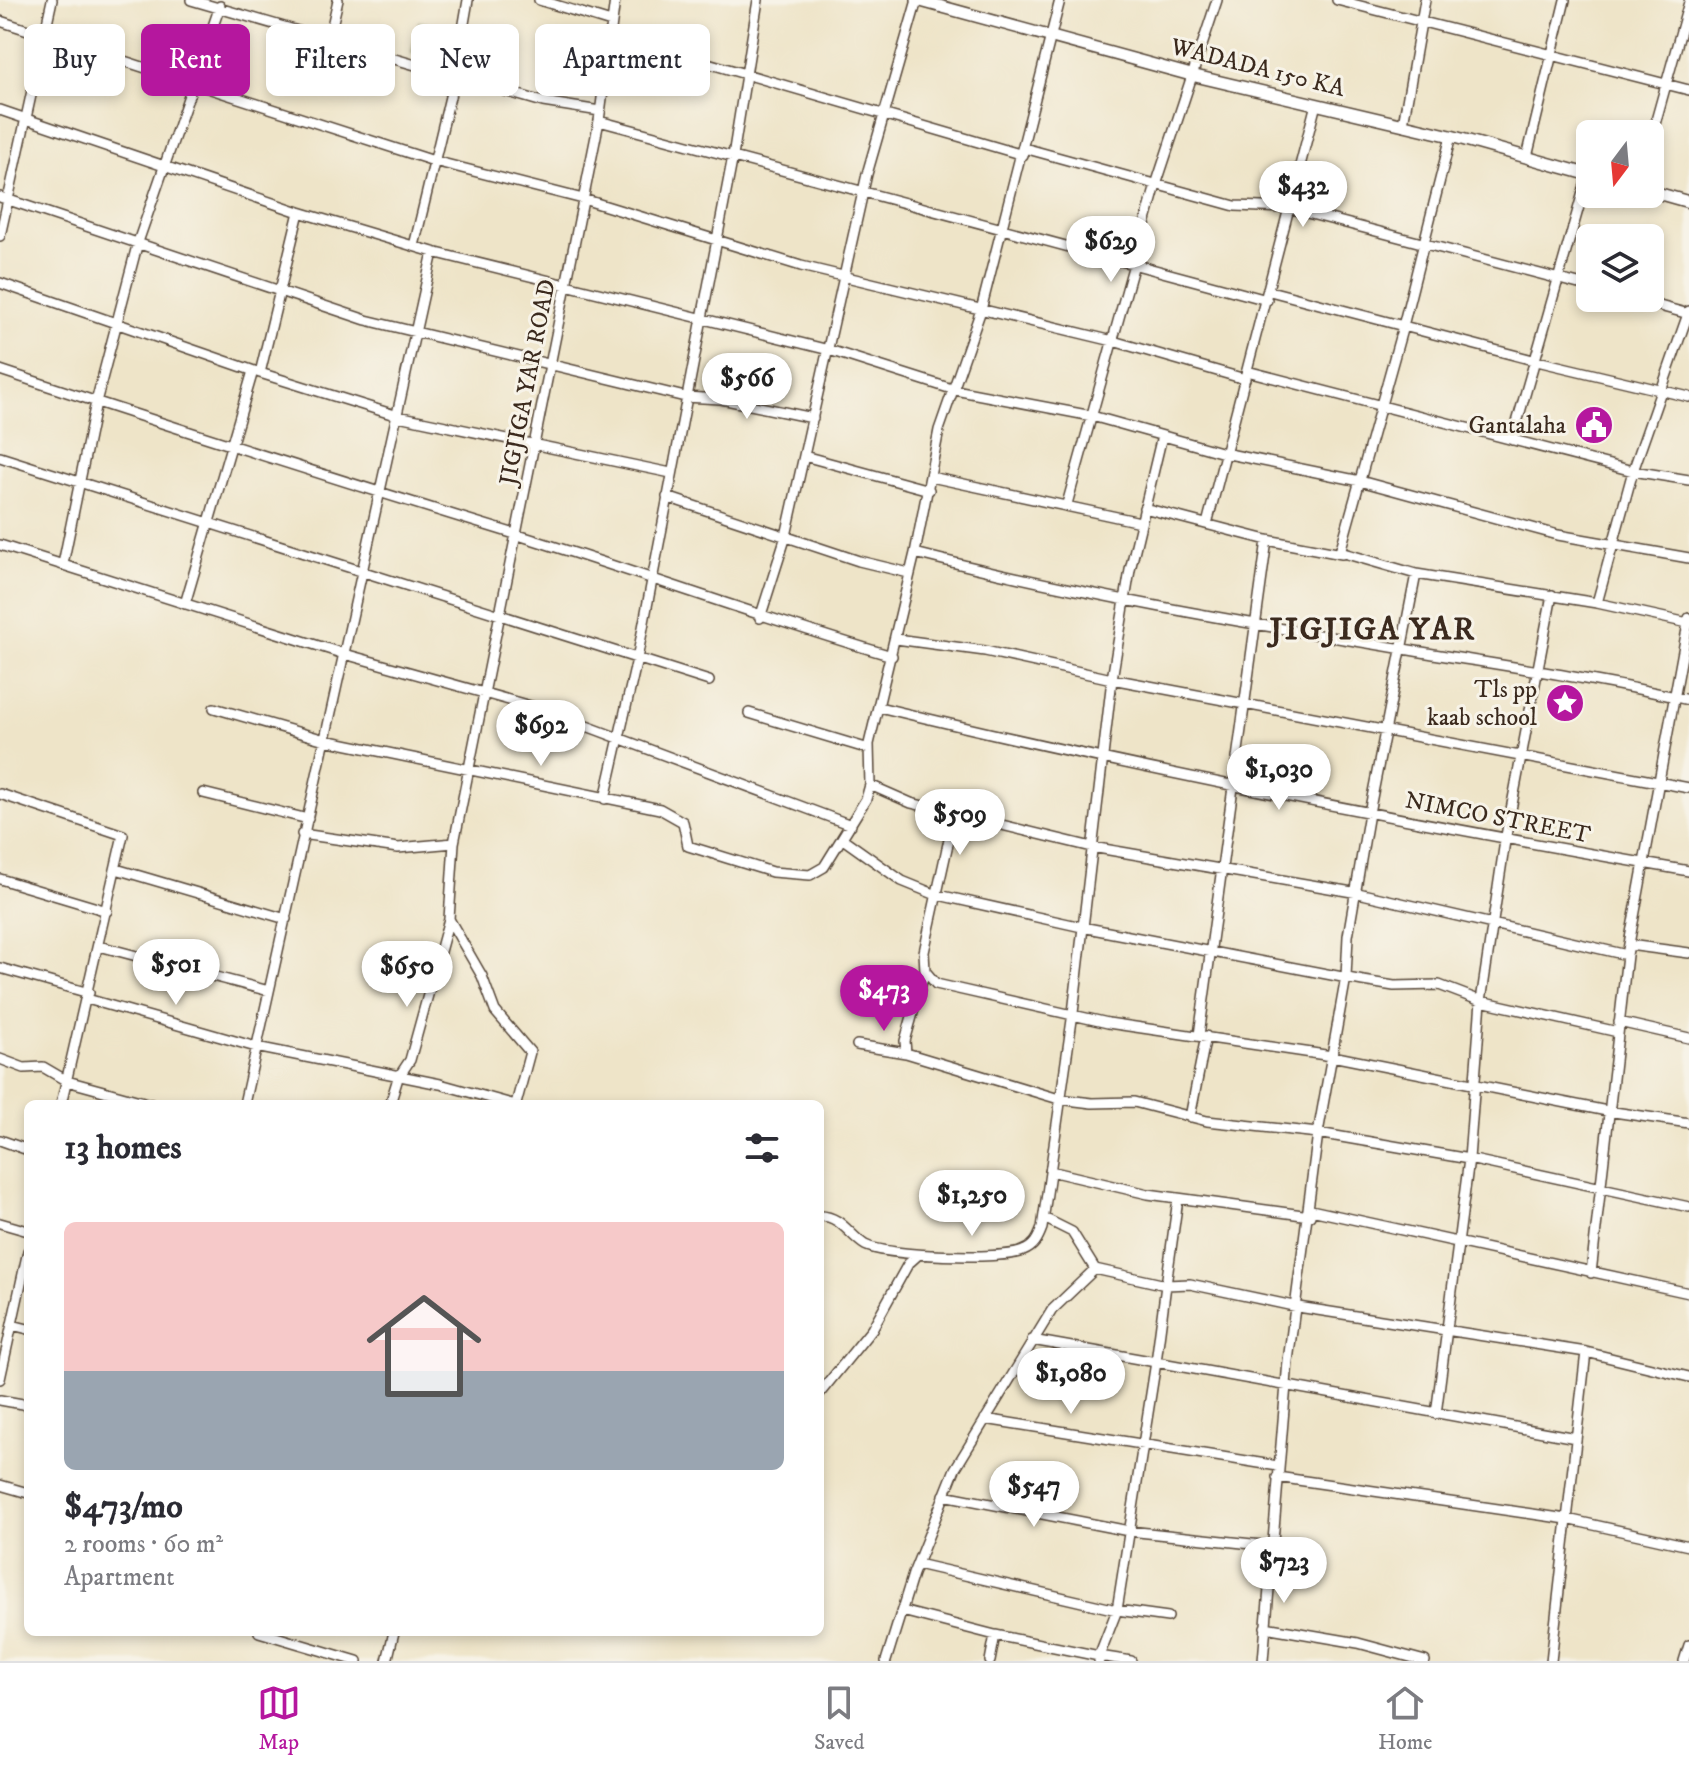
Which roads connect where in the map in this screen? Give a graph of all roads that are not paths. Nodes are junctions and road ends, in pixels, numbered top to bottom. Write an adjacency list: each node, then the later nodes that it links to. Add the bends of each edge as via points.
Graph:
1 (52, 0): 20 (street)
2 (191, 0): 16 (street)
3 (338, 0): 23 (street)
4 (468, 0): 24 (street)
5 (539, 0): 18 (street)
6 (615, 0): 18 (street, JIGJIGA YAR ROAD)
7 (758, 0): 29 (street)
8 (917, 0): 26 (street, WADADA 150 KA); 41 (street)
9 (1060, 0): 26 (street)
10 (1217, 0): 30 (street)
11 (1337, 0): 19 (street)
12 (1425, 0): 19 (street)
13 (1565, 0): 27 (street)
14 (1679, 0): 15 (street)
15 (1689, 2): 31 (street)
16 (220, 6): 21 (street); 22 (street)
17 (0, 21): 25 (street)
18 (611, 22)
19 (1422, 23): 27 (street); 45 (street)
20 (47, 24)
21 (213, 24)
22 (279, 24)
23 (332, 24)
24 (464, 24)
25 (24, 29)
26 (1052, 34): 30 (street, WADADA 150 KA); 47 (street)
27 (1552, 55): 31 (street); 49 (street)
28 (710, 63): 29 (street)
29 (744, 73): 41 (street); 48 (street)
30 (1191, 75): 39 (street, WADADA 150 KA); 53 (street)
31 (1668, 84): 32 (street); 44 (street)
32 (1689, 90)
33 (519, 95): 42 (street)
34 (33, 96): 43 (street)
35 (188, 96): 51 (street)
36 (232, 96): 50 (street)
37 (450, 96): 50 (street)
38 (601, 96): 42 (street, JIGJIGA YAR ROAD)
39 (1316, 104): 45 (street, WADADA 150 KA); 59 (street)
40 (0, 110): 43 (street)
41 (883, 114): 47 (street); 54 (street)
42 (599, 116): 48 (street); 57 (street, JIGJIGA YAR ROAD)
43 (29, 119): 51 (street); 56 (street)
44 (1657, 120)
45 (1403, 124): 46 (street, WADADA 150 KA)
46 (1451, 136): 49 (street, WADADA 150 KA); 66 (street)
47 (1024, 152): 53 (street); 62 (street)
48 (733, 156): 54 (street); 64 (street)
49 (1527, 157): 52 (street, WADADA 150 KA)
50 (434, 161): 57 (street); 67 (street)
51 (164, 164): 61 (street); 65 (street)
52 (1576, 171)
53 (1156, 185): 59 (street, via 1235,206); 69 (street)
54 (862, 193): 62 (street); 70 (street)
55 (1664, 195): 58 (street)
56 (4, 199): 63 (street); 65 (street)
57 (583, 199): 64 (street); 74 (street, JIGJIGA YAR ROAD)
58 (1689, 202)
59 (1288, 208): 66 (street); 76 (street)
60 (1578, 208): 71 (street)
61 (299, 212): 67 (street); 75 (street)
62 (1003, 230): 69 (street); 78 (street)
63 (0, 236)
64 (714, 241): 70 (street); 80 (street)
65 (138, 242): 75 (street); 81 (street)
66 (1425, 243): 71 (street); 82 (street)
67 (414, 246): 68 (street)
68 (433, 252): 74 (street); 83 (street)
69 (1133, 264): 76 (street); 84 (street)
70 (843, 275): 78 (street); 85 (street)
71 (1556, 278): 73 (street); 86 (street)
72 (0, 283): 81 (street)
73 (1576, 283)
74 (566, 287): 80 (street); 87 (street, JIGJIGA YAR ROAD)
75 (278, 290): 83 (street); 89 (street)
76 (1268, 296): 82 (street); 90 (street)
77 (1664, 307): 79 (street)
78 (981, 310): 84 (street); 91 (street)
79 (1689, 313): 92 (street)
80 (700, 319): 85 (street); 93 (street)
81 (117, 324): 89 (street); 95 (street)
82 (1403, 326): 86 (street); 96 (street)
83 (415, 333): 87 (street); 97 (street)
84 (1113, 341): 90 (street); 98 (street)
85 (829, 350): 91 (street); 99 (street)
86 (1533, 360): 92 (street); 101 (street)
87 (550, 366): 93 (street); 102 (street, JIGJIGA YAR ROAD)
88 (0, 370): 95 (street)
89 (256, 372): 97 (street); 103 (street)
90 (1246, 375): 96 (street); 104 (street)
91 (955, 390): 98 (street); 109 (street, via 943,412)
92 (1660, 390): 94 (street); 107 (street)
93 (685, 397): 99 (street); 108 (street)
94 (1689, 397)
95 (96, 402): 103 (street); 112 (street)
96 (1381, 407): 101 (street); 111 (street)
97 (398, 416): 102 (street); 114 (street)
98 (1092, 416): 100 (street); 116 (street)
99 (813, 418): 105 (street)
100 (1162, 436): 104 (street); 117 (street)
101 (1512, 440): 107 (street)
102 (535, 445): 108 (street); 121 (street, JIGJIGA YAR ROAD)
103 (232, 447): 114 (street); 118 (street)
104 (1224, 453): 111 (street); 120 (street)
105 (804, 456): 113 (street); 122 (street)
106 (0, 457): 112 (street)
107 (1633, 471): 110 (street); 125 (street)
108 (671, 473): 115 (street)
109 (931, 477): 113 (street); 116 (street)
110 (1689, 480)
111 (1360, 481): 125 (street); 127 (street)
112 (80, 482): 118 (street); 129 (street)
113 (929, 490): 126 (street)
114 (381, 495): 121 (street); 130 (street)
115 (667, 497): 122 (street); 133 (street)
116 (1067, 504): 119 (street)
117 (1144, 508): 119 (street); 120 (street)
118 (209, 522): 130 (street); 137 (street)
119 (1140, 522): 135 (street)
120 (1207, 524): 123 (street)
121 (518, 535): 133 (street); 138 (street, JIGJIGA YAR ROAD)
122 (786, 536): 131 (street); 139 (street)
123 (1267, 540): 127 (street); 140 (street)
124 (0, 545): 129 (street)
125 (1614, 545): 128 (street); 136 (street)
126 (915, 553): 131 (street); 135 (street)
127 (1342, 554): 132 (street)
128 (1689, 558)
129 (63, 564): 137 (street)
130 (362, 572): 138 (street); 144 (street)
131 (909, 573): 142 (street)
132 (1416, 574): 134 (street); 143 (street)
133 (651, 579): 139 (street); 146 (street)
134 (1552, 595): 136 (street); 147 (street)
135 (1125, 599): 140 (street); 148 (street)
136 (1597, 603): 141 (street)
137 (185, 604): 144 (street)
138 (500, 616): 146 (street); 150 (street, JIGJIGA YAR ROAD)
139 (760, 618): 145 (street)
140 (1254, 621): 143 (street); 153 (street)
141 (1688, 621): 151 (street)
142 (896, 639): 145 (street); 148 (street, via 985,651)
143 (1401, 649): 147 (street); 157 (street)
144 (341, 653): 150 (street); 159 (street)
145 (892, 656): 154 (street)
146 (637, 659): 149 (street); 158 (street)
147 (1540, 670): 151 (street); 161 (street)
148 (1112, 679): 153 (street); 162 (street)
149 (709, 681)
150 (485, 691): 158 (street); 163 (street, JIGJIGA YAR ROAD)
151 (1675, 697): 152 (street); 164 (street)
152 (1689, 700)
153 (1244, 704): 157 (street); 166 (street)
154 (879, 707): 160 (street); 162 (street, NIMCO STREET)
155 (214, 708): 159 (street)
156 (749, 713): 160 (street)
157 (1386, 729): 161 (street); 172 (street)
158 (619, 736): 170 (street); 174 (street)
159 (325, 740): 163 (street); 173 (street)
160 (869, 749): 165 (street)
161 (1523, 756): 164 (street); 177 (street)
162 (1101, 761): 166 (street, NIMCO STREET); 179 (street)
163 (470, 770): 170 (street); 178 (street, JIGJIGA YAR ROAD)
164 (1661, 783): 167 (street); 180 (street)
165 (870, 785): 171 (street, via 911,803); 174 (street)
166 (1230, 786): 172 (street, NIMCO STREET); 182 (street)
167 (1689, 788)
168 (203, 793): 173 (street)
169 (0, 794): 181 (street, via 123,835)
170 (605, 799): 176 (street, via 679,818 688,846 794,876 824,867)
171 (955, 812): 179 (street); 186 (street)
172 (1369, 813): 177 (street, NIMCO STREET); 185 (street)
173 (308, 819): 175 (street)
174 (851, 825): 176 (street)
175 (302, 834): 178 (street, via 398,848); 188 (street)
176 (843, 839): 186 (street, via 902,881)
177 (1505, 841): 180 (street, NIMCO STREET); 190 (street)
178 (454, 843): 189 (street, JIGJIGA YAR ROAD)
179 (1092, 847): 182 (street); 191 (street)
180 (1643, 863): 183 (street, NIMCO STREET); 193 (street)
181 (116, 869): 187 (street); 188 (street)
182 (1220, 869): 185 (street); 194 (street)
183 (1689, 871)
184 (0, 879): 187 (street)
185 (1358, 893): 190 (street); 198 (street)
186 (934, 894): 191 (street); 197 (street)
187 (107, 911): 192 (street)
188 (286, 919): 199 (street)
189 (449, 919): 211 (street, JIGJIGA YAR ROAD, via 410,1060); 220 (street, via 482,976 495,1011 530,1052)
190 (1492, 923): 193 (street); 201 (street)
191 (1082, 927): 194 (street); 202 (street)
192 (99, 946): 199 (street); 200 (street)
193 (1628, 950): 195 (street); 203 (street)
194 (1212, 951): 198 (street); 204 (street)
195 (1689, 953)
196 (0, 968): 200 (street)
197 (925, 971): 202 (street, via 945,987); 208 (street)
198 (1346, 977): 201 (street, via 1394,986 1439,985); 209 (street)
199 (269, 991): 207 (street)
200 (88, 996): 207 (street); 212 (street)
201 (1481, 1001): 203 (street); 213 (street)
202 (1073, 1013): 204 (street); 214 (street)
203 (1618, 1027): 205 (street); 221 (street)
204 (1202, 1036): 209 (street); 222 (street)
205 (1689, 1038)
206 (857, 1045): 208 (street)
207 (256, 1047): 211 (street); 217 (street)
208 (906, 1053): 214 (street)
209 (1332, 1056): 213 (street); 224 (street)
210 (0, 1059): 212 (street, via 24,1068 43,1067)
211 (398, 1078): 218 (street, JIGJIGA YAR ROAD); 219 (street)
212 (67, 1081): 215 (street); 216 (street)
213 (1474, 1083): 221 (street); 227 (street)
214 (1059, 1099): 222 (street, via 1134,1102); 228 (street)
215 (62, 1100)
216 (136, 1100)
217 (245, 1100)
218 (391, 1100)
219 (499, 1100)
220 (515, 1100)
221 (1607, 1111): 223 (street); 229 (street)
222 (1190, 1117): 224 (street)
223 (1689, 1123)
224 (1318, 1133): 227 (street); 232 (street)
225 (0, 1140): 226 (street)
226 (24, 1149)
227 (1469, 1159): 229 (street); 237 (street)
228 (1050, 1171): 230 (street); 234 (street)
229 (1603, 1190): 231 (street); 241 (street)
230 (1178, 1199): 232 (street); 242 (street)
231 (1689, 1207)
232 (1310, 1213): 237 (street); 244 (street)
233 (824, 1217): 238 (street, via 839,1222 866,1246)
234 (1044, 1218): 238 (street, via 1037,1241 1013,1255); 239 (street, via 1072,1232)
235 (0, 1223): 236 (street)
236 (24, 1230)
237 (1459, 1245): 241 (street); 247 (street)
238 (918, 1255): 254 (street, via 872,1329)
239 (1095, 1269): 242 (street); 248 (street, via 1062,1297)
240 (24, 1270): 245 (street)
241 (1591, 1273): 243 (street)
242 (1166, 1285): 244 (street, via 1190,1284); 250 (street)
243 (1689, 1293)
244 (1296, 1307): 247 (street); 253 (street)
245 (12, 1325): 246 (street); 252 (street)
246 (24, 1328)
247 (1448, 1329): 249 (street); 257 (street)
248 (1032, 1340): 250 (street); 258 (street)
249 (1586, 1352): 251 (street); 259 (street)
250 (1156, 1362): 253 (street); 260 (street)
251 (1689, 1377)
252 (0, 1379)
253 (1286, 1386): 257 (street); 261 (street)
254 (824, 1388)
255 (0, 1400): 256 (street)
256 (24, 1404)
257 (1436, 1414): 259 (street)
258 (985, 1419): 260 (street); 264 (street)
259 (1576, 1438): 265 (street)
260 (1144, 1444): 261 (street); 266 (street)
261 (1278, 1471): 265 (street); 267 (street)
262 (0, 1485): 263 (street)
263 (24, 1492)
264 (944, 1495): 266 (street); 269 (street)
265 (1567, 1519): 268 (street); 286 (street)
266 (1129, 1531): 267 (street); 270 (street)
267 (1271, 1546): 273 (street)
268 (1689, 1546)
269 (917, 1564): 270 (street); 271 (street)
270 (1117, 1610): 272 (street); 278 (street)
271 (902, 1611): 274 (street); 281 (street)
272 (1168, 1617)
273 (1265, 1627): 284 (street); 285 (street)
274 (995, 1635): 278 (street); 282 (street)
275 (273, 1636): 279 (street)
276 (393, 1636): 280 (street)
277 (1689, 1645): 287 (street)
278 (1099, 1658): 283 (street)
279 (357, 1661)
280 (387, 1661)
281 (886, 1661)
282 (990, 1661)
283 (1131, 1661)
284 (1263, 1661)
285 (1425, 1661)
286 (1551, 1661)
287 (1684, 1661)

